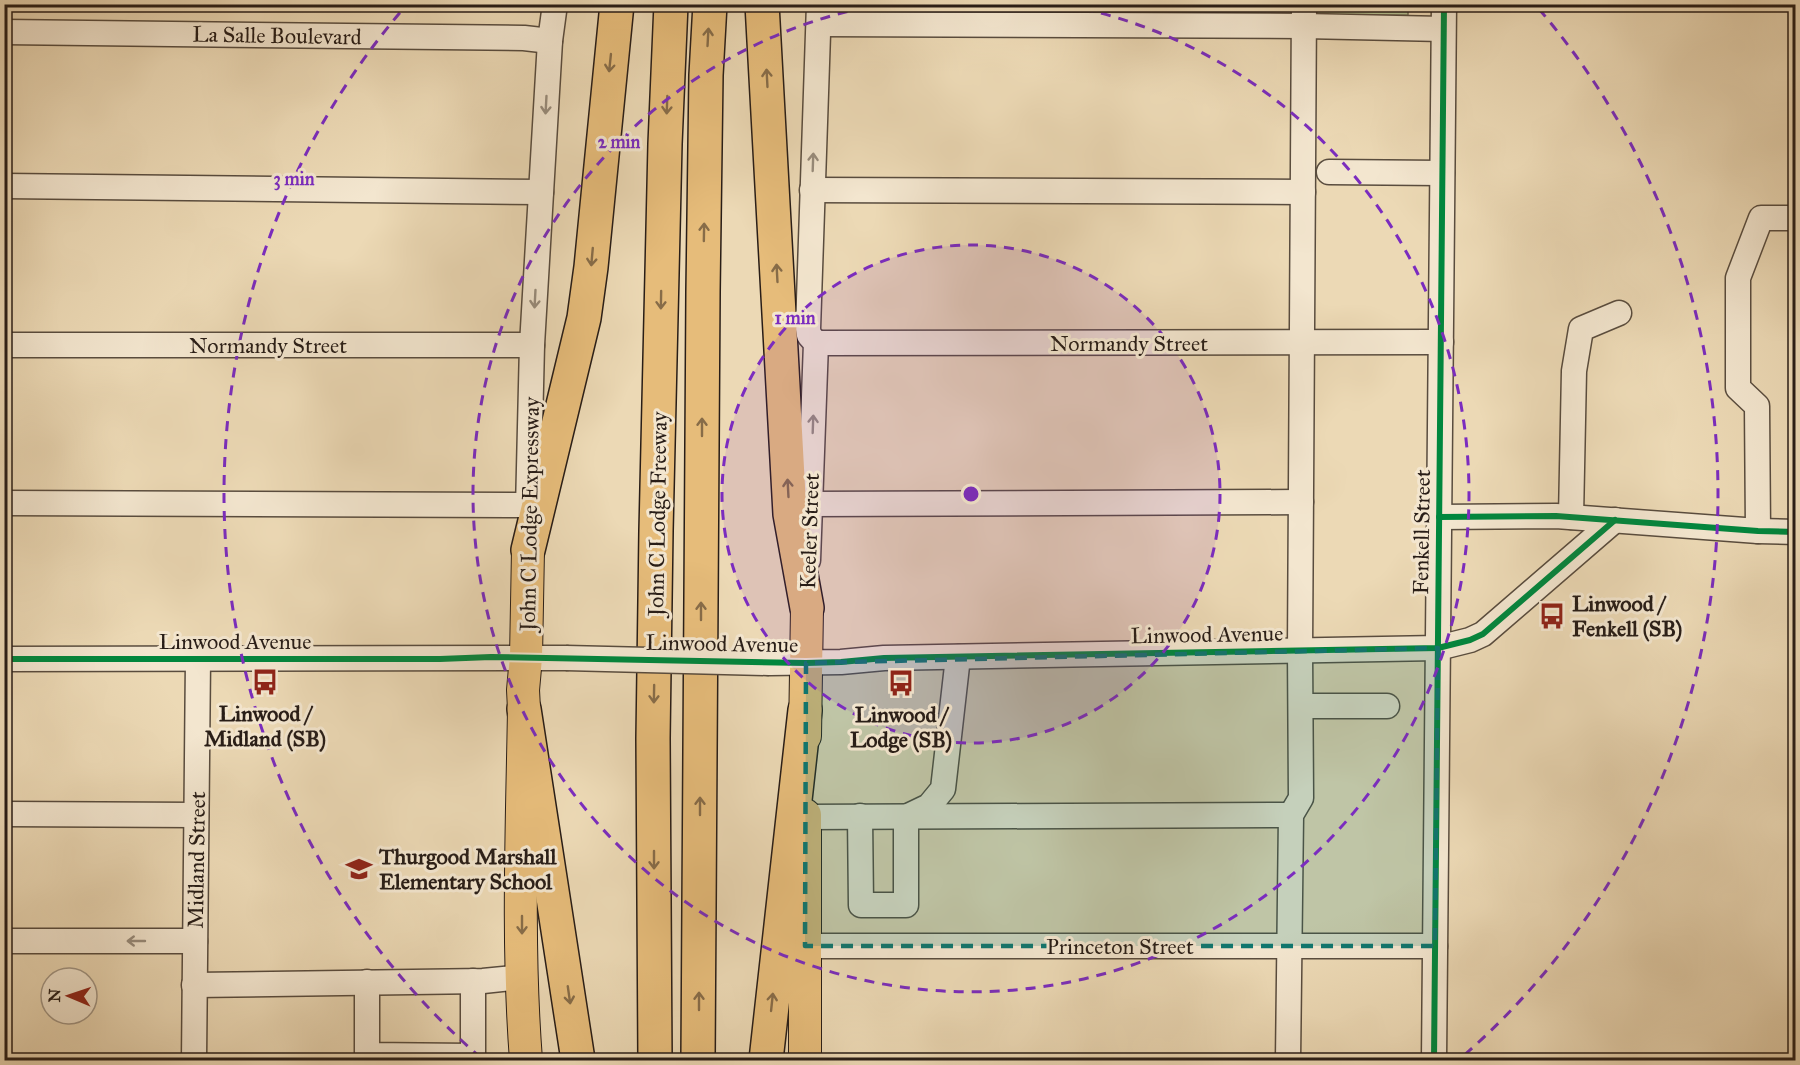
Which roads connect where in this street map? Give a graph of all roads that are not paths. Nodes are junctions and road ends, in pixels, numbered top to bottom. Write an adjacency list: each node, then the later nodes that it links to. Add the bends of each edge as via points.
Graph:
1 (555, 4): 11 (street, John C Lodge Expressway)
2 (616, 4): 34 (highway, one-way to 34, via 584,318)
3 (671, 4): 67 (highway, John C Lodge Freeway, one-way to 67, via 656,531)
4 (710, 4): 68 (highway, John C Lodge Freeway, one-way to 4, via 703,292)
5 (762, 4): 35 (highway, one-way to 5, via 790,514)
6 (1444, 4): 9 (street, Fenkell Street)
7 (819, 14): 8 (street); 15 (street, Keeler Street, one-way to 7)
8 (1304, 15): 9 (street); 17 (street)
9 (1443, 29): 13 (street, Fenkell Street)
10 (4, 32): 11 (street, La Salle Boulevard)
11 (550, 41): 16 (street, John C Lodge Expressway, one-way to 16)
12 (1329, 172): 13 (street)
13 (1442, 173): 20 (street, Fenkell Street)
14 (4, 186): 16 (street)
15 (812, 189): 17 (street); 21 (street, Keeler Street, via 808,329)
16 (541, 192): 24 (street, John C Lodge Expressway, one-way to 24)
17 (1303, 192): 22 (street)
18 (1796, 218): 32 (street, via 1761,218 1738,278 1738,388 1757,406)
19 (1618, 313): 30 (street, via 1581,329 1574,371)
20 (1441, 342): 22 (street, Normandy Street); 29 (street, Fenkell Street)
21 (816, 343): 22 (street, Normandy Street); 27 (street, Keeler Street, one-way to 21)
22 (1302, 343): 25 (street)
23 (4, 345): 24 (street, Normandy Street)
24 (532, 345): 28 (street, John C Lodge Expressway)
25 (1301, 502): 27 (street); 37 (street)
26 (4, 503): 28 (street)
27 (810, 504): 35 (street, Keeler Street)
28 (528, 505): 34 (street, John C Lodge Expressway)
29 (1439, 517): 30 (street); 36 (street, Fenkell Street)
30 (1571, 517): 31 (street)
31 (1615, 520): 32 (street); 36 (street, Linwood Avenue, via 1484,634)
32 (1758, 531): 33 (street)
33 (1796, 532)
34 (528, 550): 38 (main road, John C Lodge Expressway)
35 (807, 608): 42 (main road, Keeler Street)
36 (1438, 648): 37 (street, Linwood Avenue); 59 (street, Fenkell Street)
37 (1300, 651): 39 (street, Linwood Avenue); 43 (street)
38 (526, 657): 41 (street, Linwood Avenue); 42 (street, Linwood Avenue, bridge); 45 (main road, John C Lodge Expressway)
39 (958, 657): 42 (street, Linwood Avenue); 52 (street, via 943,789 929,806)
40 (4, 659): 41 (street, Linwood Avenue)
41 (198, 659): 48 (street, Midland Street)
42 (806, 663): 46 (main road, Keeler Street)
43 (1301, 706): 44 (street); 49 (street, via 1301,798)
44 (1387, 706)
45 (524, 709): 60 (main road, John C Lodge Expressway, one-way to 60); 66 (highway, one-way to 66)
46 (805, 710): 51 (main road, Keeler Street); 69 (highway, one-way to 46)
47 (4, 814): 48 (street)
48 (196, 815): 55 (street, Midland Street)
49 (1291, 815): 52 (street); 58 (street)
50 (860, 816): 51 (street); 52 (street); 53 (street, via 861,905)
51 (805, 817): 56 (main road, Keeler Street)
52 (906, 817): 53 (street, via 906,904)
53 (872, 905): 57 (street)
54 (4, 941): 55 (street, one-way to 54)
55 (195, 941): 63 (street, Midland Street)
56 (805, 946): 57 (street, Princeton Street); 70 (main road, Keeler Street)
57 (871, 946): 58 (street, Princeton Street)
58 (1289, 946): 59 (street, Princeton Street); 71 (street)
59 (1435, 946): 72 (street, Fenkell Street)
60 (522, 977): 61 (street); 65 (main road, John C Lodge Expressway)
61 (473, 981): 62 (street); 62 (street, via 473,1056 367,1056)
62 (367, 982): 63 (street)
63 (194, 985): 64 (street, Midland Street)
64 (194, 1060)
65 (526, 1060)
66 (578, 1060)
67 (655, 1060)
68 (698, 1060)
69 (766, 1060)
70 (805, 1060)
71 (1288, 1060)
72 (1434, 1060)

